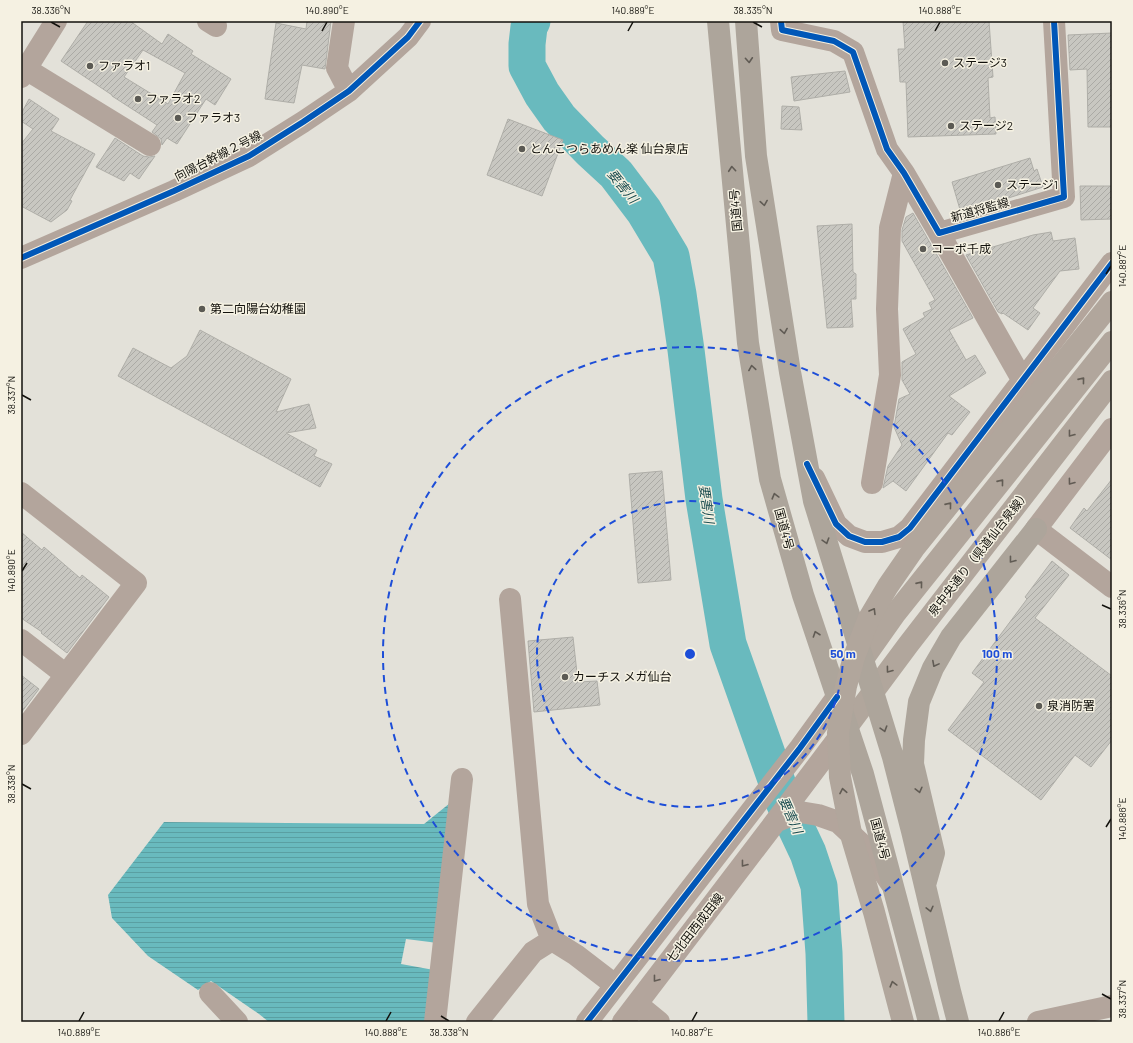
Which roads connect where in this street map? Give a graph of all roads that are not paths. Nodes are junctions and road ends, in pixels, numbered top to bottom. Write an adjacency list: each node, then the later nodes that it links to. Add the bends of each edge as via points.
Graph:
1 (56, 21): 8 (street)
2 (344, 21): 9 (street, via 337,68)
3 (420, 21): 9 (street, 向陽台幹線２号線, via 408,37)
4 (718, 21): 30 (highway, 国道4号, one-way to 4, via 802,595 770,479 748,343)
5 (746, 21): 20 (highway, one-way to 20, via 756,156 789,364)
6 (781, 21): 11 (street, 新道将監線, via 782,30 834,41 854,52 887,149)
7 (1054, 21): 12 (street, 新道将監線, via 1064,197)
8 (23, 71): 10 (street)
9 (349, 91): 13 (street, 向陽台幹線２号線, via 249,156)
10 (150, 145)
11 (904, 173): 12 (street, 新道将監線); 21 (street, via 890,228 887,309 890,375)
12 (939, 234): 18 (street)
13 (21, 258)
14 (1112, 263): 18 (street)
15 (1112, 302): 48 (main road, one-way to 15, bridge, via 852,838 840,777 838,733 854,657 869,618 915,547)
16 (1112, 342): 27 (main road, one-way to 16, via 895,614)
17 (1112, 381): 29 (main road, 泉中央通り（県道仙台泉線）, one-way to 29)
18 (1023, 382): 20 (street, via 910,528 899,536 882,542 865,542 849,536 836,524)
19 (1112, 429): 23 (street, one-way to 23)
20 (808, 464): 27 (highway, one-way to 27, via 814,501)
21 (872, 483)
22 (21, 493): 28 (street, via 136,583)
23 (1036, 529): 24 (street); 35 (highway, one-way to 35, via 951,637 933,668 919,702 913,764 934,854)
24 (1112, 587)
25 (510, 599): 37 (street, via 538,904)
26 (21, 640): 28 (street)
27 (863, 660): 29 (highway); 30 (main road)
28 (66, 675): 32 (street)
29 (873, 691): 31 (main road, 泉中央通り（県道仙台泉線）); 35 (highway, one-way to 35, via 893,756)
30 (837, 697): 31 (highway, 国道4号); 38 (street)
31 (847, 727): 34 (street, 七北田西成田線); 36 (highway, 国道4号, via 863,774)
32 (21, 734)
33 (462, 779): 43 (street)
34 (772, 827): 36 (street, via 800,812 838,822 870,852); 40 (street, 七北田西成田線, one-way to 40)
35 (924, 887): 50 (highway, one-way to 50)
36 (894, 889): 49 (highway, 国道4号)
37 (552, 940): 38 (street); 44 (street, via 533,952)
38 (615, 985): 45 (street)
39 (210, 993): 42 (street)
40 (637, 1004): 46 (street, 七北田西成田線); 47 (street)
41 (1112, 1006): 51 (street)
42 (237, 1022)
43 (435, 1022)
44 (477, 1022)
45 (587, 1022)
46 (623, 1022)
47 (659, 1022)
48 (903, 1022)
49 (929, 1022)
50 (958, 1022)
51 (1038, 1022)

